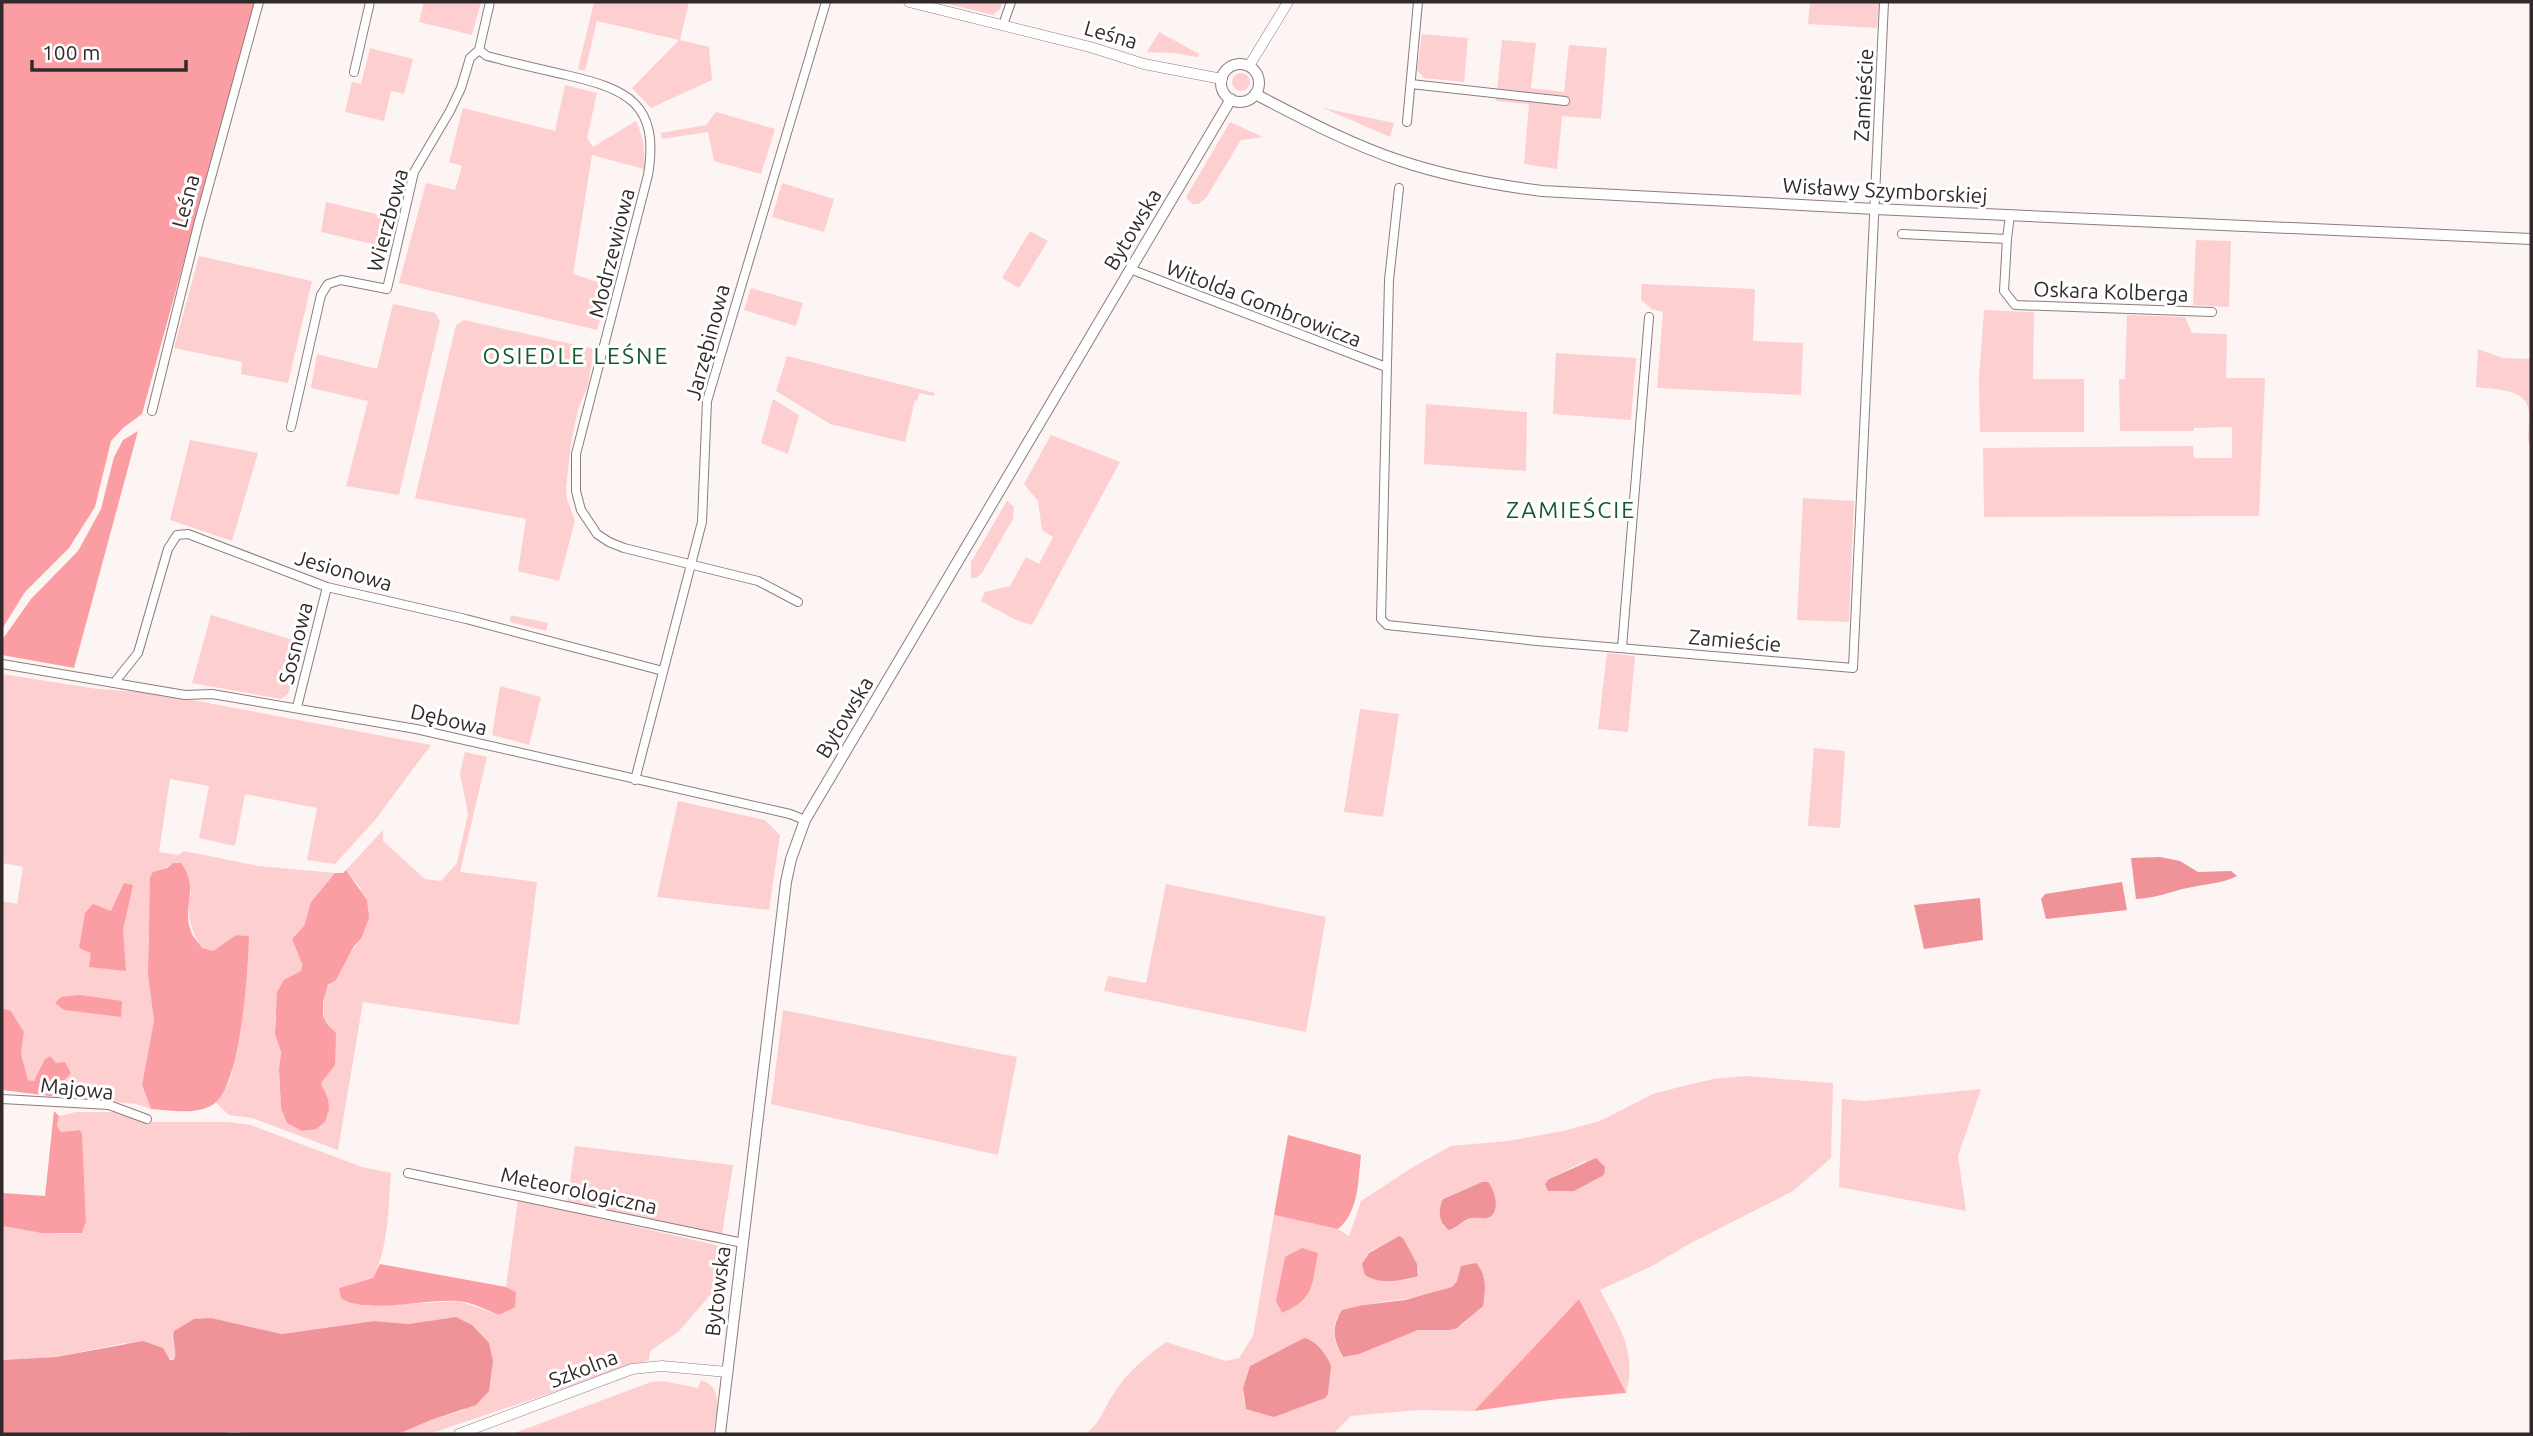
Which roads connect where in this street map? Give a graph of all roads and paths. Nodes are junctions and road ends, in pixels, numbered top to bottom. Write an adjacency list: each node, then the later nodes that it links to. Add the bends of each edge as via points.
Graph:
1 (258, 2): 30 (street, Leśna)
2 (370, 2): 13 (street)
3 (490, 2): 11 (street)
4 (826, 2): 32 (street, Jarzębinowa, via 707,401 704,506)
5 (909, 2): 10 (street, Leśna)
6 (1011, 2): 10 (street)
7 (1288, 2): 12 (street)
8 (1418, 2): 15 (street)
9 (1884, 2): 21 (street, Zamieście)
10 (1003, 25): 14 (street, Leśna, via 1144,64)
11 (478, 50): 31 (street, Wierzbowa, via 414,172 387,289 341,280 328,284 321,295); 32 (street, Modrzewiowa, via 487,57 605,84 627,97 647,123 652,145 648,175 579,436 576,491 587,523 609,542)
12 (1249, 66): 14 (main road, via 1233,66); 16 (main road, via 1259,79)
13 (354, 72)
14 (1222, 79): 17 (main road, via 1224,92)
15 (1411, 84): 18 (street); 19 (street)
16 (1255, 94): 17 (main road, via 1244,101); 21 (main road, Wisławy Szymborskiej, via 1335,135 1402,162 1496,185 1574,194)
17 (1231, 99): 26 (main road, Bytowska)
18 (1565, 101)
19 (1407, 122)
20 (1399, 188): 29 (street, Zamieście)
21 (1875, 209): 22 (main road, Wisławy Szymborskiej); 35 (street, Zamieście, via 1853,668)
22 (2010, 215): 24 (street, Oskara Kolberga); 25 (main road, Wisławy Szymborskiej)
23 (1902, 234): 24 (street)
24 (2007, 239): 27 (street, Oskara Kolberga, via 2004,291 2015,305)
25 (2531, 239)
26 (1130, 269): 29 (street, Witolda Gombrowicza); 41 (main road, Bytowska)
27 (2212, 312)
28 (1649, 317): 35 (street)
29 (1386, 367): 35 (street, Zamieście, via 1381,619 1387,625 1410,628)
30 (152, 411)
31 (291, 428)
32 (692, 564): 34 (street, Modrzewiowa, via 758,581); 37 (street, Jarzębinowa)
33 (327, 587): 37 (street, Jesionowa); 38 (street, Jesionowa, via 188,534 177,535 168,549 138,653); 39 (street, Sosnowa)
34 (798, 602)
35 (1622, 648)
36 (2, 664): 38 (street, Dębowa)
37 (663, 671): 40 (street, Jarzębinowa)
38 (114, 683): 39 (street, Dębowa)
39 (297, 707): 40 (street, Dębowa, via 448,735)
40 (635, 780): 41 (street, Dębowa)
41 (805, 820): 45 (main road, Bytowska, via 786,883)
42 (2, 1099): 43 (street, Majowa, via 109,1105)
43 (147, 1119)
44 (408, 1173): 45 (street, Meteorologiczna)
45 (743, 1242): 46 (main road, Bytowska)
46 (727, 1372): 47 (street, Szkolna, via 662,1366 632,1369); 48 (main road, Bytowska)
47 (459, 1434)
48 (720, 1434)

